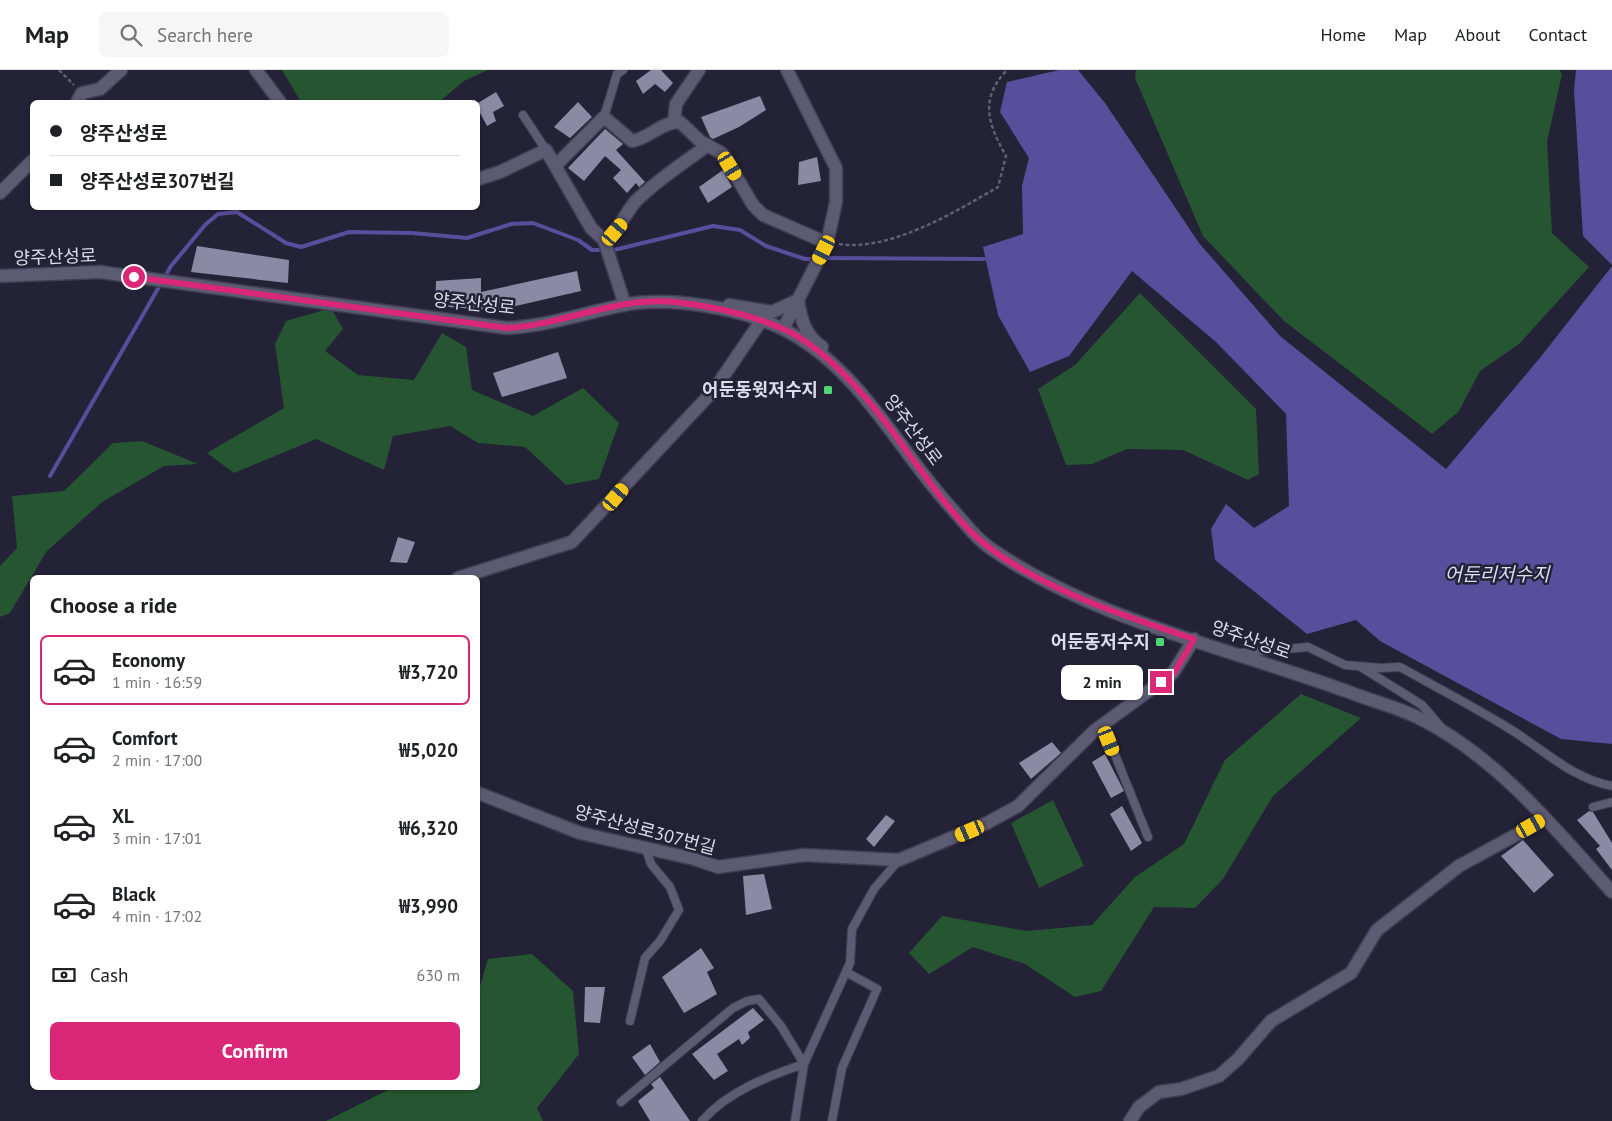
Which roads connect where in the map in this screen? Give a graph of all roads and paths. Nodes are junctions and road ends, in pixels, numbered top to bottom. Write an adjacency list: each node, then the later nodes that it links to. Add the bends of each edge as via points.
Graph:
1 (60, 70): 8 (path)
2 (121, 70): 8 (street, via 100,89)
3 (256, 70): 9 (street)
4 (623, 70): 11 (lane, via 617,74)
5 (699, 70): 12 (street, via 676,104)
6 (787, 70): 20 (street, via 836,168 836,202)
7 (1007, 70): 20 (path, via 994,83 989,103 993,132 1006,156 998,187 938,219 888,240 853,247)
8 (80, 98)
9 (278, 100)
10 (522, 115): 14 (lane)
11 (604, 117): 12 (street, via 632,141); 16 (street)
12 (674, 122): 13 (street, via 680,122)
13 (708, 145): 19 (street, via 638,200); 20 (street, via 723,154 753,205 763,215)
14 (546, 150): 16 (street); 17 (street)
15 (30, 163): 18 (street)
16 (556, 166): 19 (street, via 591,228)
17 (480, 178)
18 (0, 193)
19 (605, 242): 23 (street)
20 (826, 246): 22 (street)
21 (0, 276): 23 (street, 양주산성로, via 100,272 507,328 547,324)
22 (798, 300): 24 (street, via 772,312 720,304); 26 (street); 27 (street, via 802,322 813,341 845,366)
23 (625, 305): 24 (street, 양주산성로, via 672,302)
24 (708, 307): 25 (street, 양주산성로)
25 (761, 320): 26 (street, 양주산성로); 28 (street, via 714,390 572,542)
26 (783, 329): 27 (street, 양주산성로, via 831,362)
27 (847, 378): 29 (street, 양주산성로, via 871,404 946,503 987,546 1032,575 1106,608)
28 (468, 575)
29 (1194, 639): 30 (street, 양주산성로); 32 (street, 양주산성로307번길, via 1174,673)
30 (1236, 653): 31 (lane, via 1308,647 1345,665); 33 (street, 양주산성로, via 1403,711)
31 (1359, 666): 33 (lane, via 1422,704); 34 (lane, via 1400,667 1510,729 1562,767 1597,783)
32 (1103, 725): 39 (lane); 41 (street, 양주산성로307번길, via 1018,806 987,823)
33 (1448, 735): 38 (street, 양주산성로, via 1485,762)
34 (1612, 786)
35 (480, 794): 40 (street, 양주산성로307번길, via 580,833)
36 (1612, 802): 37 (lane)
37 (1593, 807)
38 (1544, 819): 42 (street, 양주산성로); 50 (street, via 1459,866 1377,930 1351,973 1271,1021 1219,1076 1181,1089 1159,1092 1139,1107)
39 (1148, 837)
40 (646, 850): 41 (street, 양주산성로307번길, via 694,858 718,868 804,855); 44 (lane, via 651,864 670,887 679,910 645,958)
41 (899, 860): 43 (lane, 양주산성로307번길, via 874,889 852,929 850,963)
42 (1612, 892)
43 (846, 972): 45 (lane, 양주산성로307번길); 49 (lane, via 877,988 842,1068)
44 (630, 1021)
45 (804, 1064): 46 (lane, via 781,1026 758,999 747,1001 733,1008); 47 (lane, via 742,1090 711,1110); 48 (lane, 양주산성로307번길)
46 (621, 1102)
47 (702, 1121)
48 (795, 1121)
49 (832, 1121)
50 (1130, 1121)

